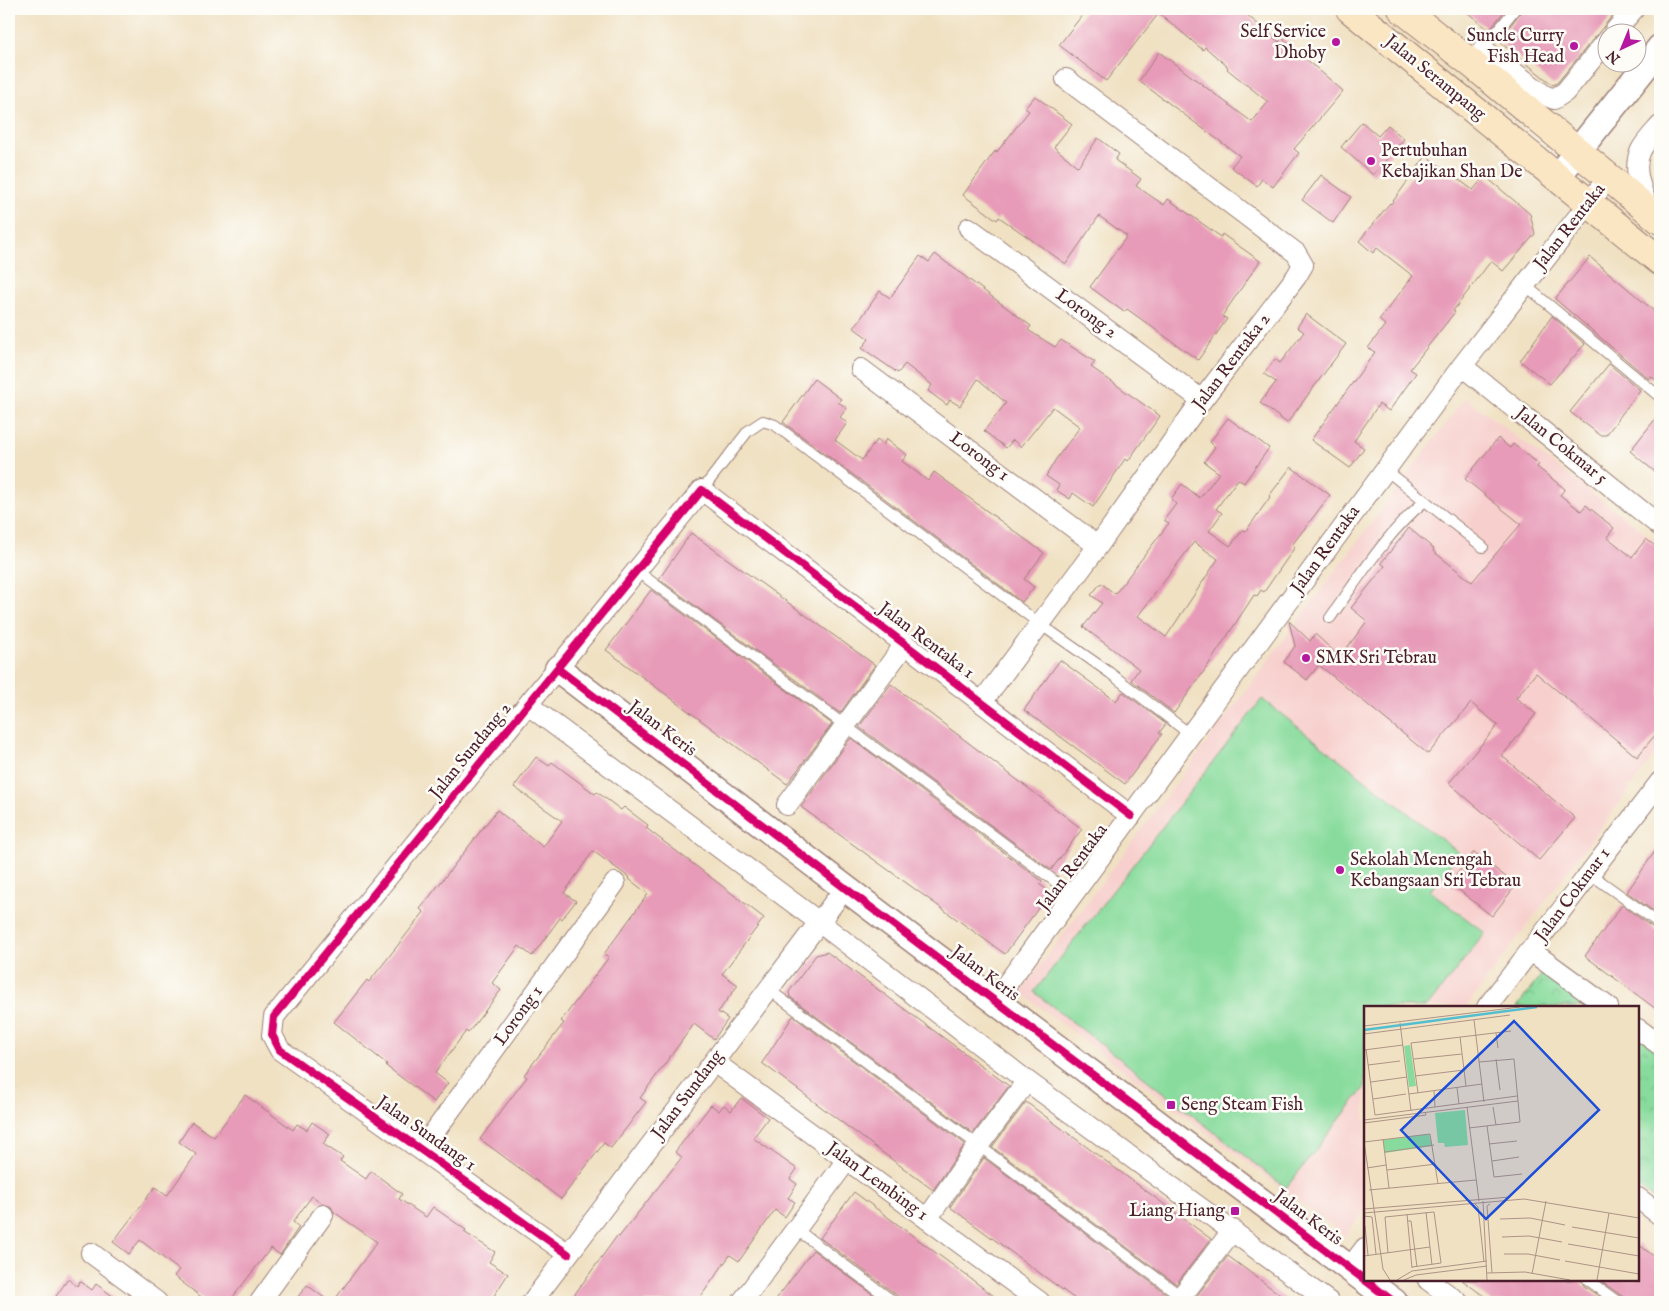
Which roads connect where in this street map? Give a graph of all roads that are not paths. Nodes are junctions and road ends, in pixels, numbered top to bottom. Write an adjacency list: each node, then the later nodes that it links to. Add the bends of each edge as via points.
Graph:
1 (1350, 9): 12 (main road, Jalan Serampang)
2 (1402, 9): 11 (main road, Jalan Serampang)
3 (1515, 9): 7 (lane)
4 (1634, 9): 5 (street)
5 (1623, 22)
6 (1660, 48): 11 (street)
7 (1483, 49): 8 (street, via 1544,95 1554,98 1565,92)
8 (1596, 54)
9 (1066, 79): 22 (street, Jalan Rentaka 2, via 1296,253 1303,265)
10 (1660, 126): 15 (street, via 1641,150 1637,162 1638,175)
11 (1578, 151): 12 (street); 13 (main road, Jalan Serampang)
12 (1557, 177): 14 (main road, Jalan Serampang)
13 (1609, 177): 14 (street, Jalan Rentaka); 15 (main road, Jalan Serampang)
14 (1588, 202): 17 (main road, Jalan Serampang); 18 (street, Jalan Rentaka)
15 (1655, 215)
16 (969, 228): 22 (street, Lorong 2)
17 (1660, 261)
18 (1525, 285): 19 (street, Jalan Rentaka); 21 (lane)
19 (1462, 366): 23 (street, Jalan Rentaka); 26 (street, Jalan Cokmar 5)
20 (860, 368): 27 (street, Lorong 1)
21 (1660, 396)
22 (1202, 400): 27 (street, Jalan Rentaka 2)
23 (1386, 470): 25 (lane); 37 (street, Jalan Rentaka)
24 (702, 490): 29 (street, Jalan Sundang 2); 31 (lane, Jalan Sundang 2, via 748,431 763,421 774,425); 32 (street, Jalan Rentaka 1)
25 (1425, 501): 28 (lane); 30 (lane, via 1381,549)
26 (1660, 526)
27 (1098, 546): 31 (street, Jalan Rentaka 2)
28 (1483, 547)
29 (637, 571): 33 (street, Jalan Sundang 2); 36 (lane)
30 (1330, 618)
31 (1040, 624): 34 (street, Jalan Rentaka 2); 37 (lane)
32 (904, 644): 34 (street, Jalan Rentaka 1); 36 (street)
33 (558, 668): 35 (street, Jalan Sundang 2); 43 (street, Jalan Keris)
34 (982, 702): 40 (street, Jalan Rentaka 1)
35 (528, 704): 45 (street); 53 (street, Jalan Sundang 2, via 274,1017)
36 (846, 725): 39 (street); 44 (lane)
37 (1191, 734): 40 (street, Jalan Rentaka)
38 (1658, 790): 41 (street, Jalan Cokmar 1)
39 (787, 805)
40 (1131, 816): 44 (street, Jalan Rentaka)
41 (1589, 873): 46 (lane); 47 (street, Jalan Cokmar 1)
42 (615, 883): 58 (street, Lorong 1)
43 (845, 888): 45 (street, Jalan Sundang); 49 (street, Jalan Keris)
44 (1072, 894): 49 (street, Jalan Rentaka)
45 (819, 922): 48 (street, Jalan Sundang); 56 (street)
46 (1660, 924)
47 (1531, 951): 50 (street, Jalan Cokmar 1); 51 (street)
48 (768, 989): 55 (street, Jalan Sundang); 57 (lane)
49 (995, 1000): 69 (street, Jalan Keris)
50 (1488, 1006)
51 (1607, 1006)
52 (1639, 1030): 54 (street)
53 (272, 1035): 58 (street, Jalan Sundang 1, via 280,1050)
54 (1660, 1045)
55 (714, 1062): 59 (street, Jalan Lembing 1); 68 (street, Jalan Sundang)
56 (1027, 1081): 57 (street); 65 (street)
57 (978, 1146): 63 (street); 74 (lane)
58 (422, 1149): 68 (street, Jalan Sundang 1)
59 (848, 1160): 63 (street, Jalan Lembing 1); 64 (street)
60 (1639, 1199): 62 (street)
61 (323, 1215): 76 (street)
62 (1660, 1215)
63 (927, 1219): 80 (street, Jalan Lembing 1)
64 (796, 1229): 78 (street); 79 (lane)
65 (1233, 1230): 74 (street); 81 (street)
66 (1364, 1249): 69 (street)
67 (91, 1253): 75 (street)
68 (568, 1254): 77 (street, Jalan Sundang)
69 (1349, 1269): 70 (street, Jalan Keris)
70 (1364, 1280)
71 (1365, 1281): 82 (street, Jalan Keris)
72 (1429, 1281): 83 (street)
73 (1589, 1281): 84 (lane)
74 (1182, 1300)
75 (157, 1302)
76 (260, 1302)
77 (532, 1302)
78 (743, 1302)
79 (894, 1302)
80 (1040, 1302)
81 (1329, 1302)
82 (1394, 1302)
83 (1458, 1302)
84 (1618, 1302)

